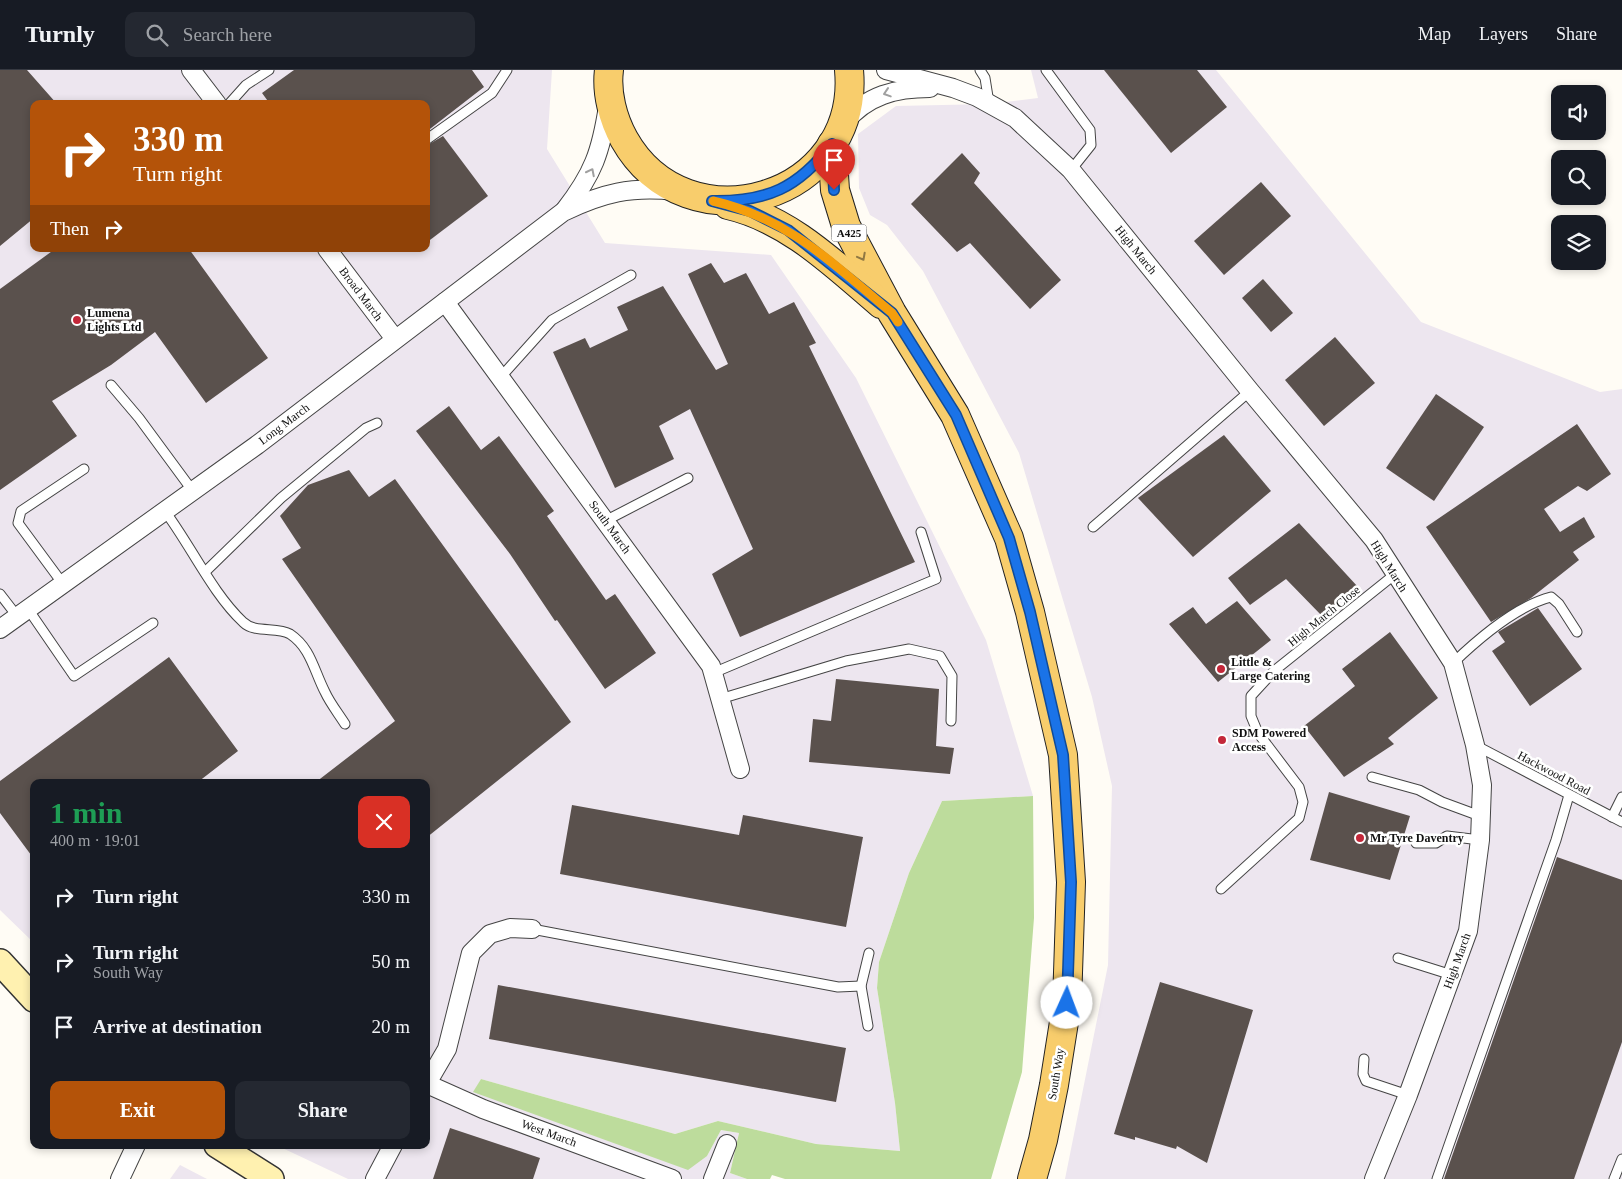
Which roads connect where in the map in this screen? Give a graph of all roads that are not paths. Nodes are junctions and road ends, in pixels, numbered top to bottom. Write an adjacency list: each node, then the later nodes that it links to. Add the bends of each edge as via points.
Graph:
1 (268, 70): 11 (lane, via 246,85)
2 (507, 70): 14 (lane, via 492,93)
3 (849, 70): 13 (main road, via 848,104)
4 (886, 70): 9 (street, High March)
5 (980, 70): 12 (lane, via 985,78)
6 (1046, 70): 15 (lane, via 1090,130 1091,145)
7 (194, 71): 10 (street)
8 (609, 83): 16 (main road, via 617,126 632,154 654,176); 18 (street, Long March, one-way to 8, via 580,191 594,165 603,138)
9 (953, 88): 12 (street, High March); 13 (street, High March, one-way to 13, via 891,91 860,106)
10 (214, 100)
11 (233, 100)
12 (989, 104): 15 (street, High March, via 1015,118)
13 (837, 135): 17 (main road, via 815,167 793,184 768,196); 22 (main road, South Way / A425, one-way to 22, via 834,190 841,214)
14 (430, 137)
15 (1071, 170): 26 (street, High March)
16 (681, 192): 17 (main road); 18 (street, Long March, via 625,190 596,197)
17 (712, 201): 22 (main road, South Way / A425, via 750,211 788,230)
18 (563, 212): 21 (street, Long March)
19 (329, 252): 23 (street, Broad March)
20 (631, 275): 24 (lane, via 552,320)
21 (445, 302): 23 (street, Long March); 24 (street, South March)
22 (892, 313): 81 (main road, South Way / A425, via 956,415 1009,538 1030,612 1063,755 1071,882 1067,1003 1054,1085)
23 (396, 339): 30 (street, Long March, via 257,445)
24 (500, 378): 32 (street, South March)
25 (111, 385): 30 (lane)
26 (1250, 392): 33 (lane); 36 (street, High March, via 1374,540)
27 (377, 423): 35 (lane, via 358,434 281,498)
28 (84, 469): 37 (lane, via 22,511 18,524)
29 (688, 478): 32 (lane)
30 (192, 490): 31 (street, Long March)
31 (163, 510): 35 (lane); 37 (street, Long March)
32 (605, 521): 44 (street, South March)
33 (1092, 527)
34 (921, 532): 44 (lane, via 936,579)
35 (205, 572): 47 (lane, via 244,624 288,633 307,649 325,692)
36 (1394, 575): 43 (street, High March); 58 (lane, High March Close, via 1274,671 1251,696 1251,716 1258,733 1299,787 1303,802 1299,818)
37 (63, 584): 39 (street, Long March)
38 (0, 594): 39 (lane)
39 (22, 612): 40 (lane, via 74,676); 41 (street, Long March)
40 (153, 623)
41 (0, 629)
42 (1577, 632): 43 (lane, via 1551,597 1538,600 1480,637)
43 (1453, 663): 48 (street, High March)
44 (713, 673): 45 (street, South March)
45 (720, 699): 46 (lane, via 846,661 909,649 940,656 952,676); 49 (street, South March)
46 (951, 721)
47 (345, 724)
48 (1475, 745): 51 (lane, Hackwood Road); 53 (street, High March, via 1482,785)
49 (740, 769)
50 (1372, 778): 53 (lane, via 1418,790)
51 (1569, 795): 54 (lane, Hackwood Road); 83 (lane)
52 (1622, 797): 54 (lane)
53 (1480, 816): 56 (street, High March)
54 (1612, 817): 55 (lane, Hackwood Road)
55 (1622, 822)
56 (1480, 840): 57 (lane, via 1447,836 1436,843); 63 (street, High March, via 1468,931)
57 (1416, 844)
58 (1221, 889)
59 (532, 930): 64 (lane, via 838,987); 68 (street, West March, via 510,928 490,934 472,953 447,1049)
60 (869, 953): 64 (lane)
61 (1398, 958): 63 (lane)
62 (0, 962): 65 (main road)
63 (1452, 974): 70 (street, High March)
64 (861, 986): 66 (lane)
65 (30, 995)
66 (868, 1026)
67 (1364, 1059): 70 (lane, via 1366,1081)
68 (430, 1077)
69 (430, 1086): 79 (street, West March, via 483,1109)
70 (1408, 1095): 82 (street, High March)
71 (727, 1144): 80 (street)
72 (134, 1149): 76 (street)
73 (224, 1149): 77 (main road)
74 (391, 1149): 78 (street)
75 (1622, 1159): 84 (lane)
76 (120, 1179)
77 (271, 1179)
78 (375, 1179)
79 (672, 1179)
80 (712, 1179)
81 (1032, 1179)
82 (1374, 1179)
83 (1437, 1179)
84 (1614, 1179)

